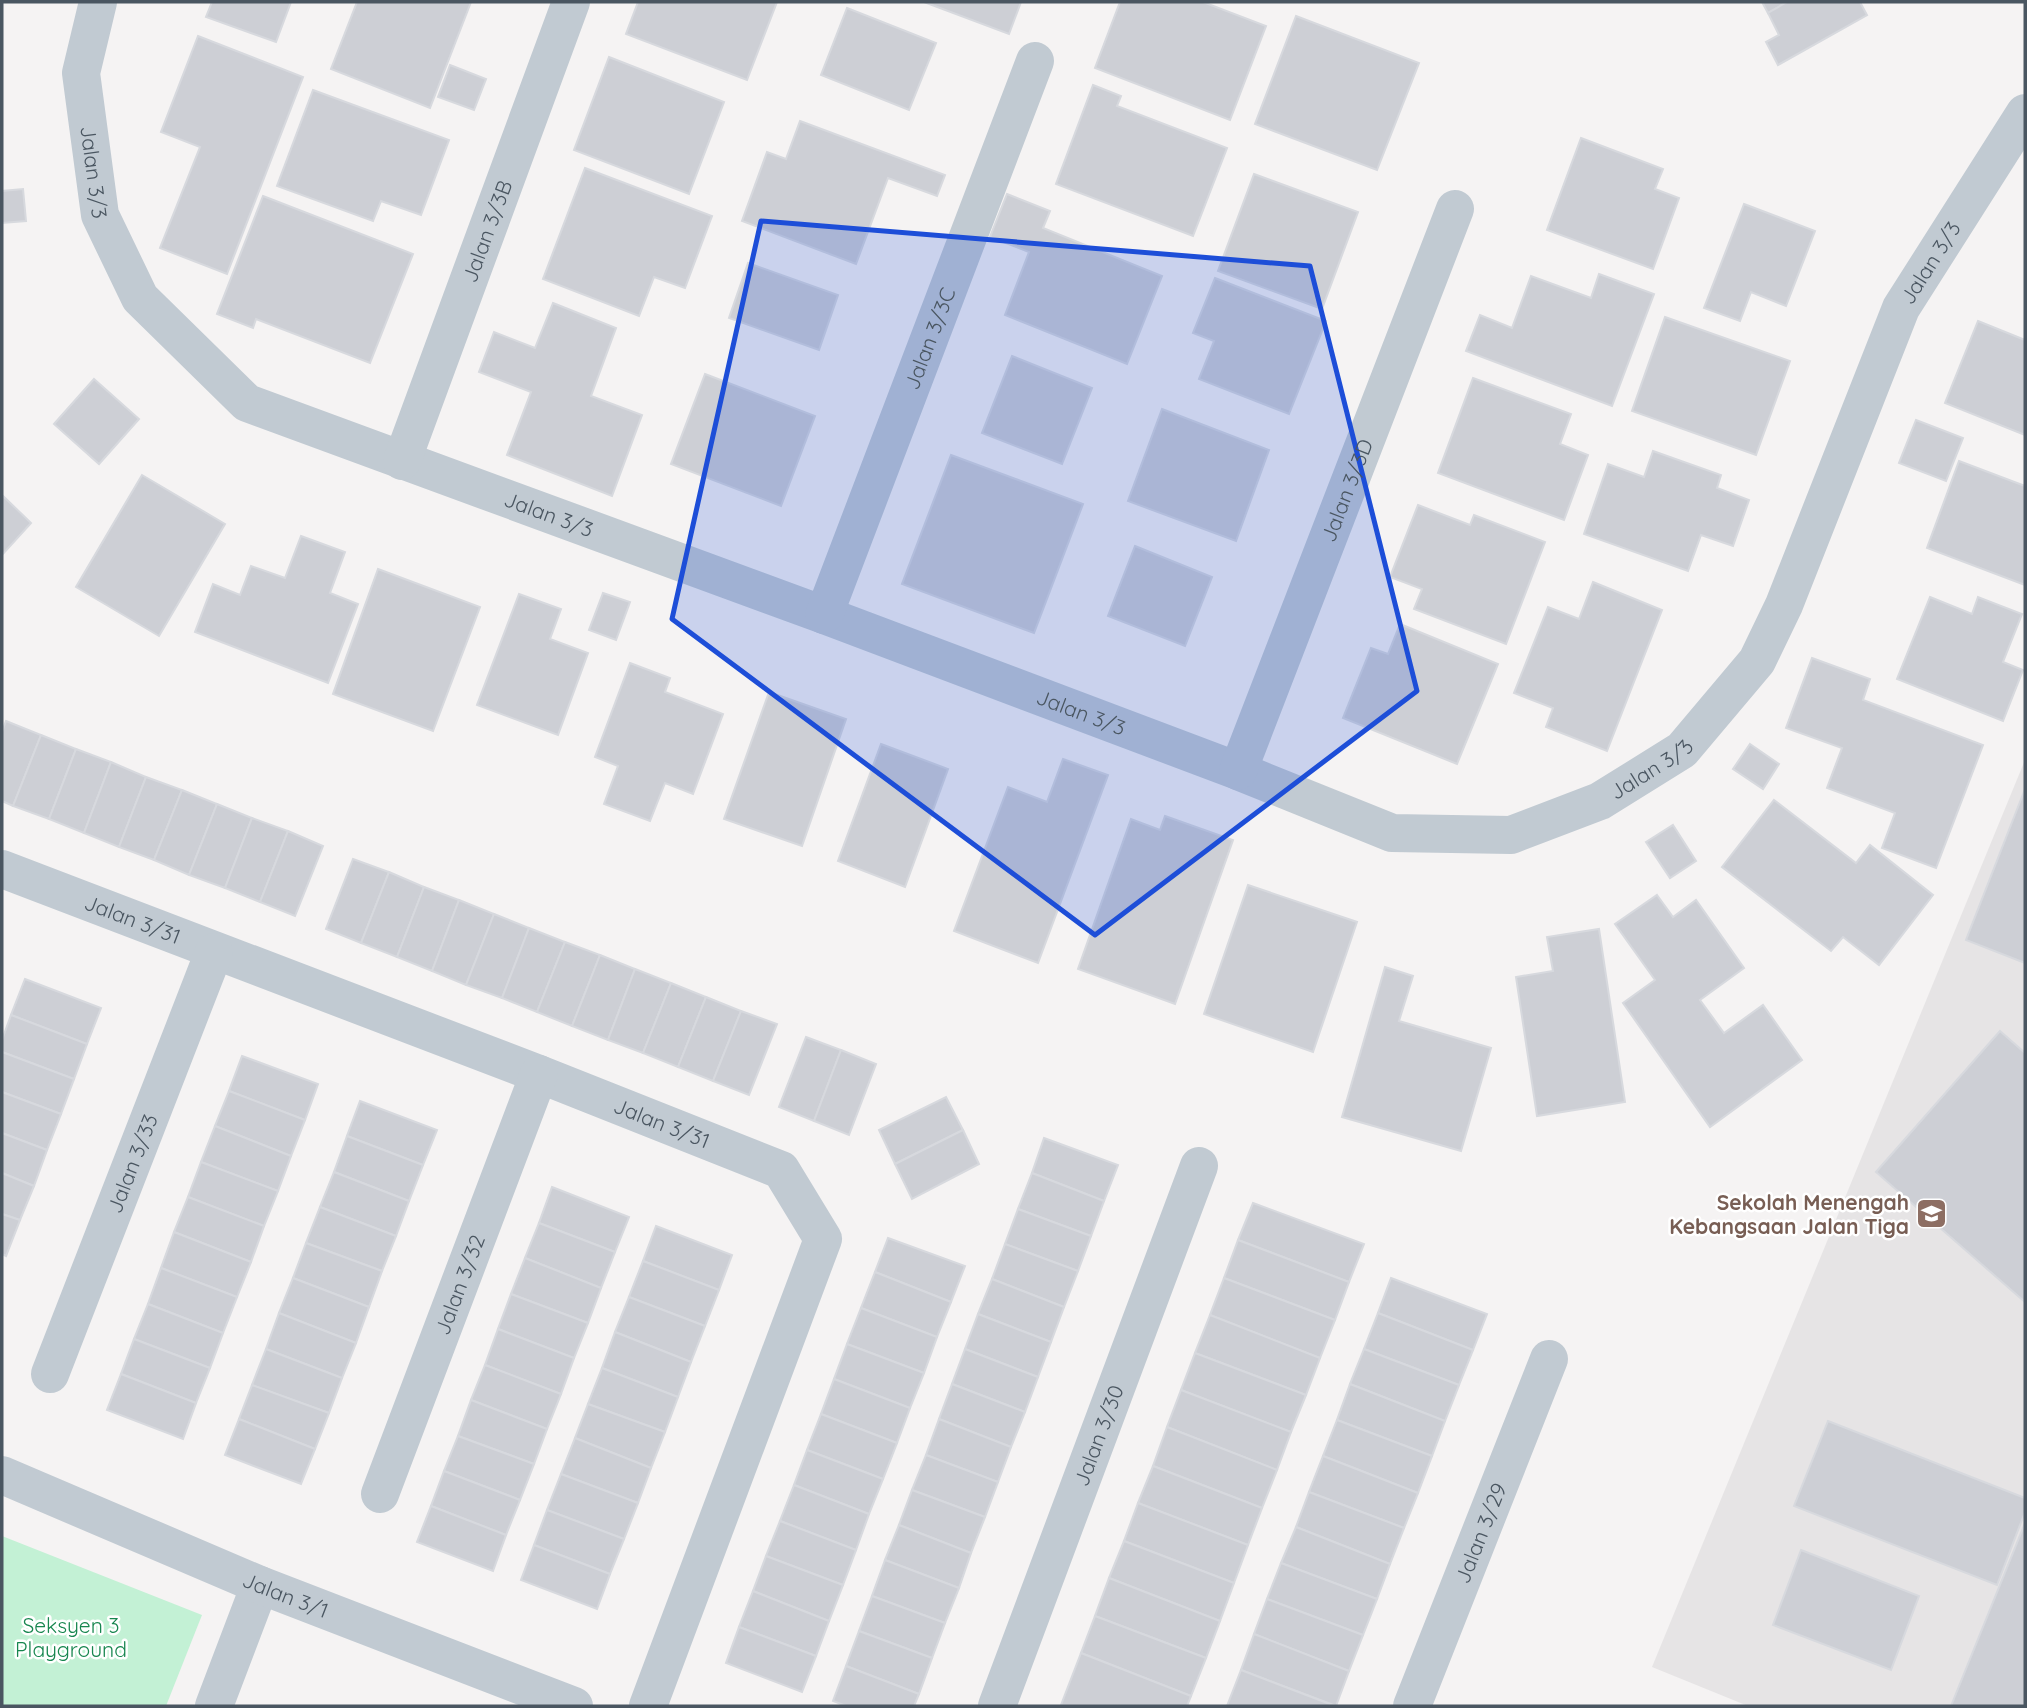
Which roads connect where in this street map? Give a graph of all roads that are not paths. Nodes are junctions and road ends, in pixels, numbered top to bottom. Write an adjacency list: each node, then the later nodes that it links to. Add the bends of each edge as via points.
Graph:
1 (97, 2): 6 (street, Jalan 3/3, via 81,73 100,215 140,298 247,404)
2 (570, 2): 6 (street, Jalan 3/3B)
3 (1035, 61): 7 (street, Jalan 3/3C)
4 (2019, 124): 8 (street, Jalan 3/3, via 1901,308 1784,605 1757,661 1682,750 1600,801 1511,835 1392,833)
5 (1455, 209): 8 (street, Jalan 3/3D)
6 (402, 461): 7 (street, Jalan 3/3)
7 (824, 615): 8 (street, Jalan 3/3)
8 (1238, 771)
9 (2, 869): 10 (street, Jalan 3/31)
10 (215, 952): 11 (street, Jalan 3/31); 14 (street, Jalan 3/33)
11 (538, 1074): 16 (street, Jalan 3/32); 20 (street, Jalan 3/31, via 781,1170 822,1238)
12 (1199, 1166): 21 (street, Jalan 3/30)
13 (1549, 1359): 22 (street, Jalan 3/29)
14 (50, 1374)
15 (2, 1475): 17 (street, Jalan 3/1)
16 (380, 1494)
17 (260, 1585): 18 (street); 19 (street, Jalan 3/1)
18 (214, 1706)
19 (574, 1706)
20 (648, 1706)
21 (997, 1706)
22 (1412, 1706)

